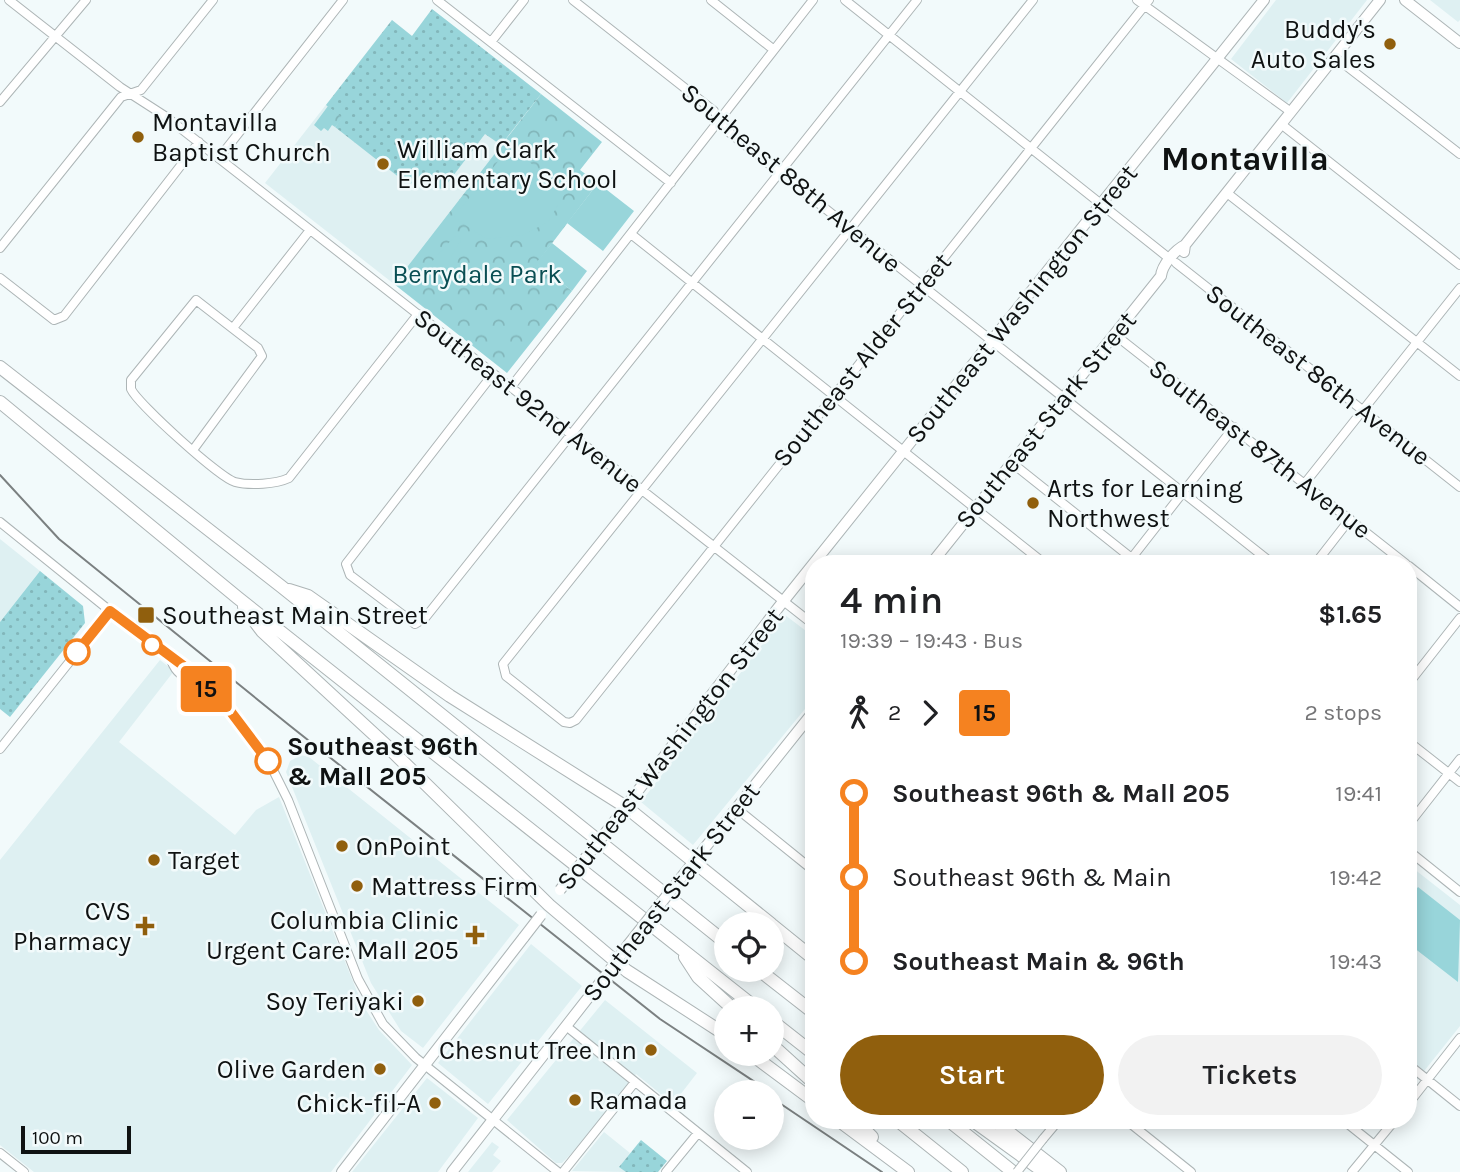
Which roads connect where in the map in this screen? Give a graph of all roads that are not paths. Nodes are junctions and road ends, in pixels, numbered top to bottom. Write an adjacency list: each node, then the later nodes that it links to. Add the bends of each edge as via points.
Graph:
1 (9, 0): 18 (street, Southeast 92nd Avenue)
2 (86, 0): 18 (street)
3 (213, 0): 25 (street, via 141,90)
4 (343, 0): 33 (street)
5 (437, 0): 20 (street)
6 (524, 0): 20 (street)
7 (573, 0): 28 (street, Southeast 88th Avenue, via 714,111)
8 (711, 0): 21 (street)
9 (813, 0): 21 (street)
10 (845, 0): 17 (street, Southeast 86th Avenue)
11 (917, 0): 17 (street)
12 (1033, 0): 24 (street)
13 (1264, 0): 23 (main road, Southeast Washington Street)
14 (1380, 0): 22 (main road, Southeast Stark Street)
15 (1405, 0): 19 (main road)
16 (1143, 2): 23 (street); 31 (street, Southeast Alder Street)
17 (889, 35): 24 (street, Southeast 86th Avenue); 34 (street)
18 (55, 36): 25 (street, Southeast 92nd Avenue); 26 (street)
19 (1458, 38)
20 (491, 42): 35 (street)
21 (774, 50): 28 (street)
22 (1335, 57): 27 (main road, Southeast Stark Street); 32 (street)
23 (1217, 58): 27 (street); 37 (main road, Southeast Washington Street)
24 (960, 92): 31 (street, Southeast 86th Avenue); 39 (street)
25 (131, 94): 30 (street, Southeast 92nd Avenue); 41 (street, via 121,97)
26 (0, 102)
27 (1291, 112): 29 (main road, Southeast Stark Street)
28 (719, 120): 34 (street, Southeast 88th Avenue); 35 (street)
29 (1281, 124): 36 (main road, Southeast Stark Street); 43 (street)
30 (199, 142): 33 (street, Southeast 92nd Avenue); 44 (street, via 64,316 54,320)
31 (1031, 148): 37 (street, Southeast 86th Avenue); 46 (street, Southeast Alder Street)
32 (1460, 154)
33 (219, 158): 38 (street, Southeast 92nd Avenue)
34 (780, 173): 39 (street, Southeast 88th Avenue); 45 (street)
35 (671, 183): 40 (street)
36 (1227, 193): 42 (main road, Southeast Stark Street); 53 (street)
37 (1101, 204): 42 (street, Southeast 86th Avenue); 52 (main road, Southeast Washington Street)
38 (310, 230): 48 (street, Southeast 92nd Avenue); 49 (street)
39 (850, 230): 46 (street, Southeast 88th Avenue); 51 (street)
40 (631, 234): 45 (street); 57 (street)
41 (0, 248)
42 (1173, 261): 50 (main road, Southeast Stark Street); 61 (street, Southeast 86th Avenue)
43 (1460, 265)
44 (0, 278)
45 (691, 283): 51 (street); 63 (street)
46 (921, 286): 52 (street, Southeast 88th Avenue); 58 (street, Southeast Alder Street)
47 (1460, 288): 53 (street)
48 (418, 314): 55 (street, Southeast 92nd Avenue); 64 (street, via 289,478 234,482)
49 (233, 328): 64 (street, via 262,356); 64 (street, via 196,300 130,383 133,394)
50 (1114, 334): 59 (main road, Southeast Stark Street); 62 (street, Southeast 87th Avenue)
51 (763, 339): 58 (street); 69 (street)
52 (992, 342): 59 (street, Southeast 88th Avenue); 65 (main road, Southeast Washington Street)
53 (1417, 342): 56 (street); 61 (street)
54 (0, 367): 85 (highway)
55 (493, 374): 57 (street, Southeast 92nd Avenue); 63 (street, via 349,558 346,569 415,624 425,618)
56 (1460, 376)
57 (511, 387): 63 (street, Southeast 92nd Avenue)
58 (833, 396): 65 (street); 74 (street, Southeast Alder Street)
59 (1063, 399): 66 (main road, Southeast Stark Street); 70 (street, Southeast 88th Avenue)
60 (0, 402): 86 (highway)
61 (1363, 410): 67 (street); 68 (street, Southeast 86th Avenue)
62 (1234, 427): 67 (street, Southeast 87th Avenue); 70 (street)
63 (570, 434): 69 (street, Southeast 92nd Avenue)
64 (192, 450)
65 (904, 452): 71 (street); 75 (main road, Southeast Washington Street)
66 (1012, 463): 71 (main road, Southeast Stark Street); 78 (street)
67 (1305, 483): 72 (street, Southeast 87th Avenue)
68 (1460, 487)
69 (641, 490): 74 (street, Southeast 92nd Avenue); 74 (street, Southeast Alder Street, via 503,664 508,678 564,722 576,720)
70 (1182, 492): 79 (street); 80 (street, Southeast 88th Avenue)
71 (975, 509): 76 (main road, Southeast Stark Street); 77 (street)
72 (1350, 519): 81 (street); 82 (street, Southeast 87th Avenue)
73 (0, 522): 89 (street)
74 (713, 546): 87 (street, Southeast 92nd Avenue)
75 (821, 555)
76 (938, 555)
77 (1032, 555)
78 (1123, 555)
79 (1133, 555)
80 (1262, 555)
81 (1322, 555)
82 (1395, 555)
83 (1417, 573): 88 (street, Southeast 87th Avenue)
84 (805, 575): 87 (main road, Southeast Washington Street)
85 (282, 587): 99 (highway, via 307,596 450,696); 108 (highway)
86 (238, 598): 106 (highway, via 262,631 390,749); 110 (highway)
87 (784, 601): 90 (street, Southeast 92nd Avenue); 99 (main road, Southeast Washington Street)
88 (1460, 607)
89 (110, 611): 95 (street); 123 (street, via 171,660 174,668 195,679 242,724 270,762 366,997 395,1038)
90 (805, 618)
91 (1460, 618): 92 (street)
92 (1417, 670)
93 (805, 722): 100 (main road, Southeast Stark Street)
94 (1417, 748): 97 (street)
95 (0, 749)
96 (1460, 759): 97 (street)
97 (1449, 773): 98 (street); 101 (street)
98 (1460, 782)
99 (626, 807): 103 (highway); 106 (main road, Southeast Washington Street, bridge)
100 (736, 808): 103 (main road, Southeast Stark Street); 104 (street)
101 (1417, 814)
102 (1417, 858): 105 (street)
103 (694, 861): 107 (highway); 112 (main road, Southeast Stark Street, bridge)
104 (805, 864)
105 (1460, 892)
106 (545, 910): 112 (highway); 123 (main road, Southeast Washington Street, bridge)
107 (756, 912)
108 (714, 933)
109 (784, 935): 111 (highway)
110 (678, 947): 114 (highway, via 698,977); 115 (highway)
111 (805, 952)
112 (617, 960): 117 (main road, Southeast Stark Street, bridge); 118 (highway)
113 (775, 982): 116 (highway)
114 (719, 996)
115 (741, 996)
116 (805, 1006)
117 (566, 1026): 128 (street); 132 (main road, Southeast Stark Street)
118 (714, 1027)
119 (784, 1030): 121 (highway)
120 (1460, 1038): 127 (street)
121 (805, 1047)
122 (784, 1056): 126 (highway)
123 (424, 1065): 132 (street); 148 (main road, Southeast Washington Street)
124 (767, 1066): 130 (highway)
125 (1417, 1072): 127 (street)
126 (805, 1075)
127 (1427, 1080): 129 (street); 131 (street)
128 (635, 1082): 143 (street); 150 (street)
129 (1417, 1093)
130 (805, 1094)
131 (1460, 1106)
132 (493, 1120): 149 (main road, Southeast Stark Street); 150 (street)
133 (851, 1129): 146 (highway)
134 (864, 1129): 146 (highway)
135 (908, 1129): 154 (highway)
136 (960, 1129): 155 (highway)
137 (984, 1129): 156 (highway)
138 (1005, 1129): 157 (highway)
139 (1051, 1129): 155 (street, bridge)
140 (1137, 1129): 158 (street)
141 (1354, 1129): 144 (street)
142 (1388, 1129): 144 (street)
143 (698, 1133): 151 (street); 152 (street)
144 (1375, 1146): 159 (street); 160 (street)
145 (0, 1153): 147 (street)
146 (895, 1161): 153 (highway)
147 (24, 1172)
148 (342, 1172)
149 (452, 1172)
150 (560, 1172)
151 (666, 1172)
152 (747, 1172)
153 (908, 1172)
154 (962, 1172)
155 (1015, 1172)
156 (1044, 1172)
157 (1060, 1172)
158 (1191, 1172)
159 (1352, 1172)
160 (1408, 1172)

